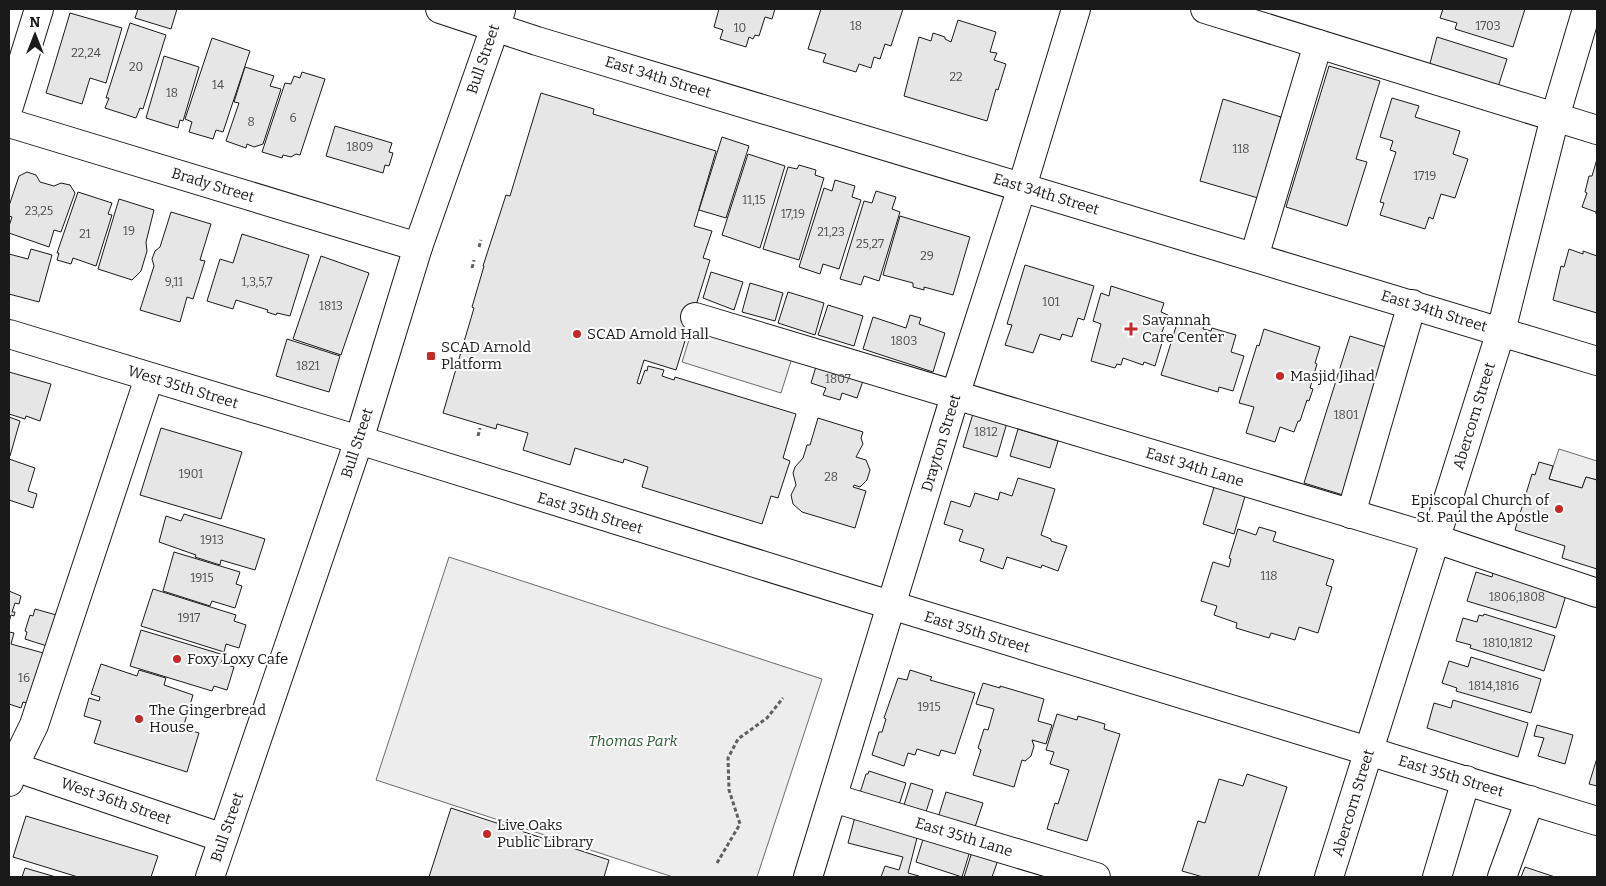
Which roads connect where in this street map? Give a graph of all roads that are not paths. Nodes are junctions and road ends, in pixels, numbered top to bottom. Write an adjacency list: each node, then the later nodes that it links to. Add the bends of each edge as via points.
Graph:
1 (39, 9): 8 (street)
2 (440, 9): 6 (street, East 34th Street)
3 (1076, 9): 12 (street, Drayton Street)
4 (1205, 9): 7 (street)
5 (1587, 9): 9 (street, Abercorn Street)
6 (498, 18): 12 (street, East 34th Street, via 537,41); 13 (street, Bull Street)
7 (1318, 44): 9 (street); 14 (street)
8 (9, 106)
9 (1555, 118): 11 (street); 17 (street, Abercorn Street)
10 (9, 123): 13 (street, Brady Street)
11 (1597, 130)
12 (1022, 187): 14 (street, East 34th Street); 21 (street, Drayton Street)
13 (418, 246): 22 (street, Bull Street)
14 (1254, 257): 15 (street, East 34th Street)
15 (1412, 304): 17 (street, East 34th Street); 23 (street)
16 (694, 317): 21 (street, East 34th Lane)
17 (1501, 331): 19 (street, East 34th Street); 24 (street, Abercorn Street)
18 (9, 334): 20 (street, West 35th Street)
19 (1597, 361)
20 (149, 378): 22 (street, West 35th Street); 28 (street, via 34,725)
21 (955, 396): 23 (street, East 34th Lane); 26 (street, Drayton Street)
22 (358, 440): 26 (street, East 35th Street); 33 (street, Bull Street)
23 (1351, 514): 24 (street, East 34th Lane)
24 (1436, 539): 25 (street, East 34th Lane); 27 (street, Abercorn Street)
25 (1597, 593)
26 (892, 606): 27 (street, East 35th Street); 30 (street, Drayton Street)
27 (1369, 751): 29 (street, East 35th Street); 37 (street, Abercorn Street)
28 (10, 771): 33 (street, West 36th Street)
29 (1466, 780): 31 (street, East 35th Street); 38 (street)
30 (832, 798): 35 (street, Drayton Street); 36 (street, East 35th Lane)
31 (1530, 800): 32 (street, East 35th Street); 39 (street)
32 (1597, 821)
33 (223, 838): 34 (street, Bull Street)
34 (210, 877)
35 (808, 877)
36 (1096, 877)
37 (1330, 877)
38 (1437, 877)
39 (1502, 877)

